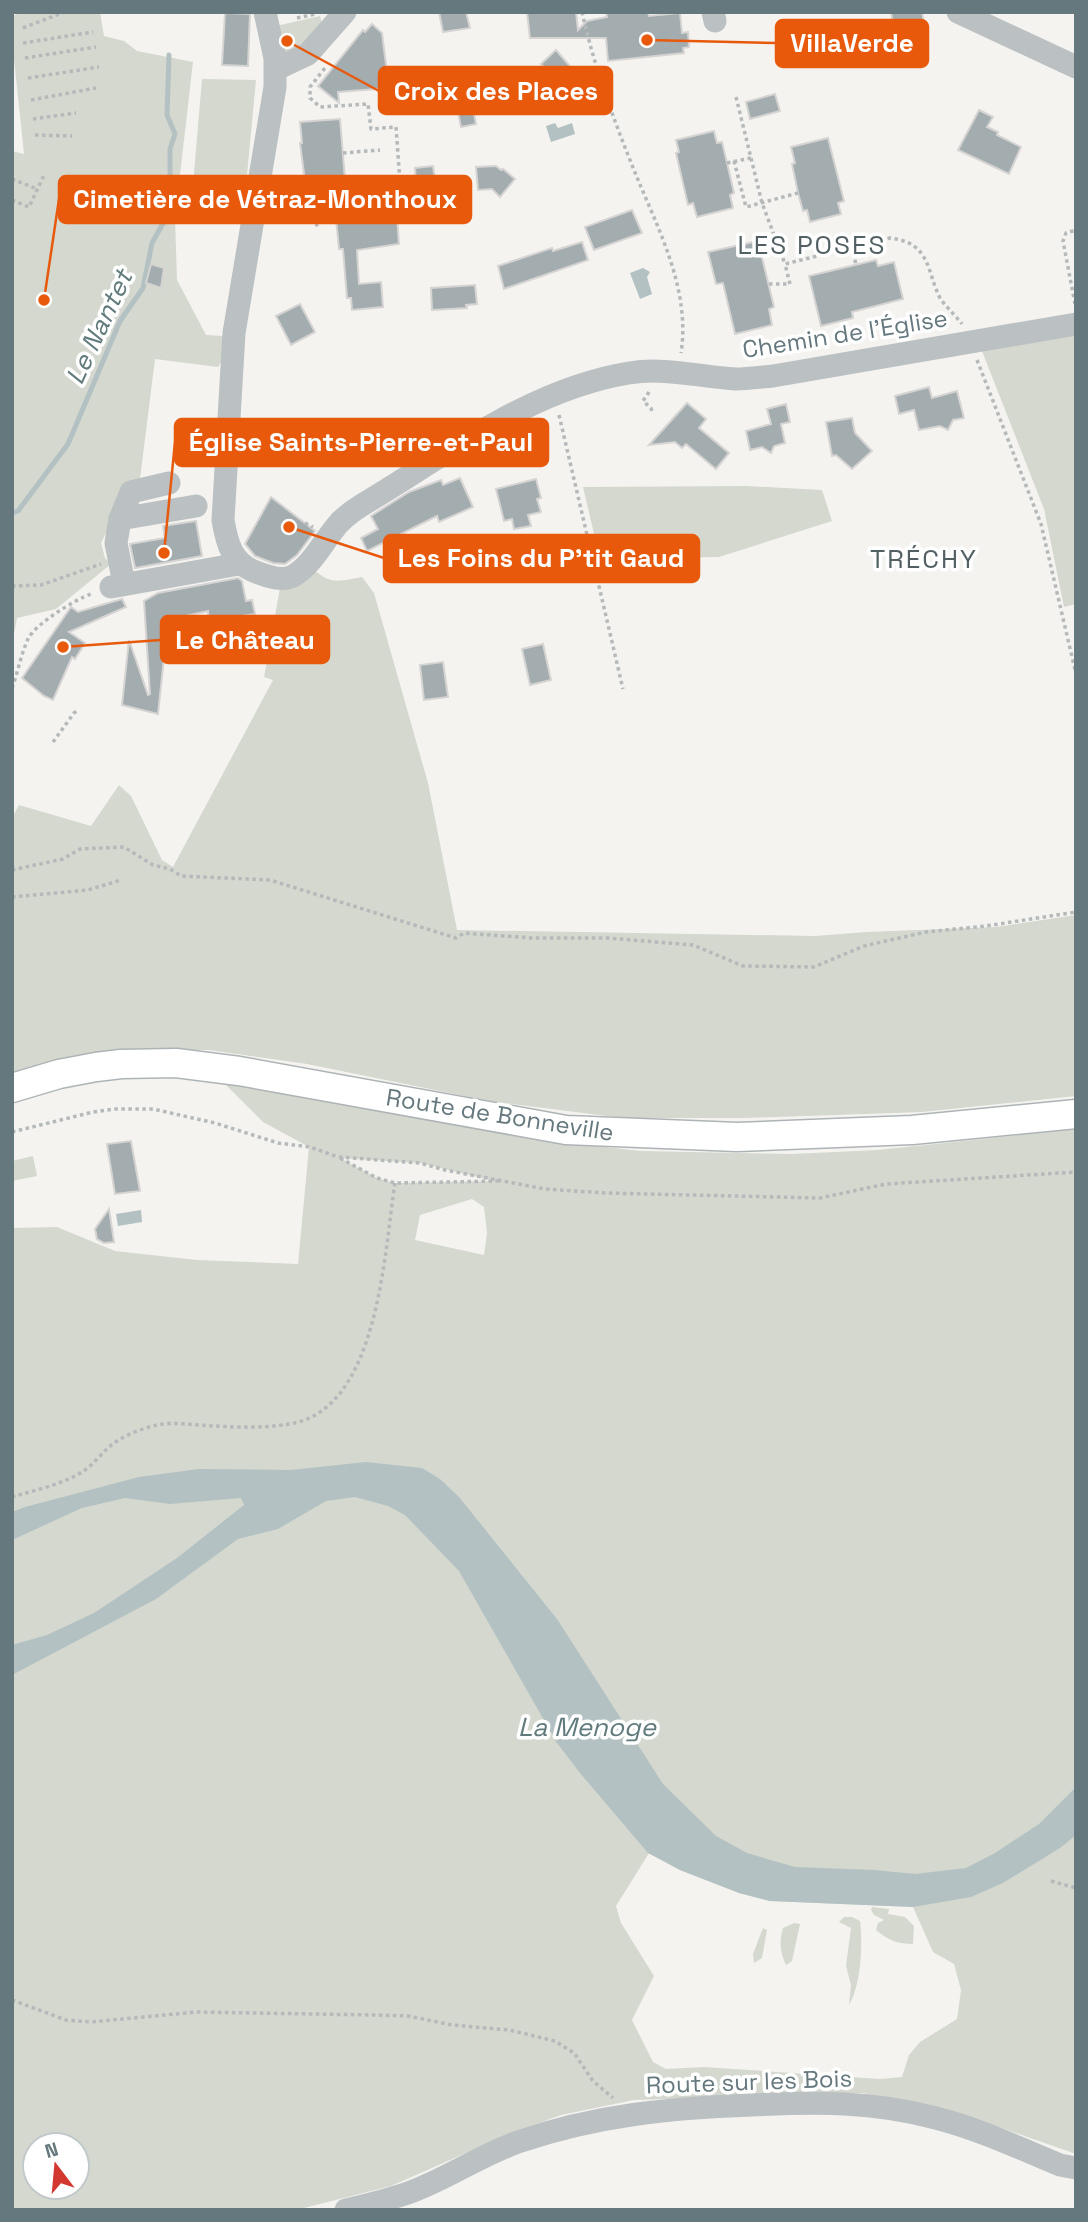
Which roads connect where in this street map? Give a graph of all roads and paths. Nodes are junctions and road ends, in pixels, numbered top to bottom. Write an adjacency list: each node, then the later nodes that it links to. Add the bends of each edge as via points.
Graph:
1 (64, 12): 8 (path)
2 (265, 12): 16 (street)
3 (345, 12): 16 (street, via 308,54)
4 (582, 12): 44 (path, via 603,86 671,260)
5 (958, 12): 14 (street)
6 (320, 13): 7 (path)
7 (297, 18)
8 (23, 28)
9 (93, 32): 10 (path)
10 (23, 43)
11 (96, 47): 12 (path)
12 (25, 58)
13 (99, 67): 17 (path)
14 (1076, 67)
15 (325, 68): 36 (path, via 310,87 310,98 320,107 368,104 371,129 396,127 401,196 319,202 321,224)
16 (276, 69): 53 (street, via 234,333 228,411 223,520)
17 (28, 78)
18 (96, 88): 20 (path)
19 (736, 97): 27 (path)
20 (31, 100)
21 (76, 113): 22 (path)
22 (33, 118)
23 (35, 135): 24 (path)
24 (72, 136)
25 (380, 150): 26 (path)
26 (343, 153)
27 (751, 158): 28 (path); 35 (path)
28 (734, 162): 29 (path); 35 (path, via 746,207)
29 (727, 163)
30 (45, 173): 32 (path)
31 (12, 179): 32 (path)
32 (37, 190): 34 (path, via 29,207)
33 (799, 193): 35 (path)
34 (12, 200)
35 (762, 203): 39 (path)
36 (315, 225)
37 (1076, 230): 42 (path, via 1066,233 1063,241)
38 (852, 246): 39 (path); 40 (path); 45 (path, via 890,238 901,239 919,251)
39 (785, 264): 41 (path, via 790,284)
40 (856, 265)
41 (769, 284)
42 (1076, 306)
43 (1076, 324): 45 (street, Chemin de l'Église)
44 (684, 336)
45 (969, 341): 47 (street, Chemin de l'Église, via 773,376 738,379 630,373); 56 (path, via 1041,524)
46 (649, 392): 48 (path, via 643,401)
47 (554, 396): 53 (street, Chemin de l'Église, via 502,419 358,507 292,577 271,577); 58 (path)
48 (652, 412)
49 (169, 483): 51 (street, via 131,492)
50 (196, 506): 51 (street)
51 (120, 519): 55 (street)
52 (102, 564): 54 (path, via 41,585)
53 (239, 564): 55 (street)
54 (12, 586)
55 (117, 586): 57 (path, via 72,601 34,629)
56 (1076, 674)
57 (12, 688)
58 (623, 689)
59 (78, 710): 60 (path)
60 (53, 742)
61 (12, 870): 64 (path, via 63,859 80,849 124,847 181,876 270,880 456,937 464,933 693,945 743,966 814,967 864,946 913,935)
62 (121, 880): 63 (path, via 88,890)
63 (12, 897)
64 (1076, 912)
65 (12, 1088): 66 (main road, Route de Bonneville, via 96,1067 176,1063 566,1130 699,1136 790,1137)
66 (1076, 1114)
67 (12, 1132): 68 (path, via 93,1112 153,1109)
68 (338, 1157): 70 (path, via 420,1163); 71 (path)
69 (1076, 1172): 70 (path, via 886,1184 820,1198 582,1192)
70 (499, 1181): 71 (path)
71 (395, 1183): 72 (path, via 380,1282 360,1361 325,1409 289,1424 156,1425 121,1439 68,1480)
72 (12, 1497)
73 (1051, 1881): 74 (path)
74 (1076, 1888)
75 (12, 2000): 76 (path, via 66,2020 91,2022 195,2012 373,2015 509,2030 555,2041 574,2053 593,2081)
76 (635, 2113): 77 (street, Route sur les Bois, via 685,2107 864,2104 969,2128); 78 (street, Route sur les Bois, via 520,2142 408,2193)
77 (1076, 2168)
78 (346, 2210)

